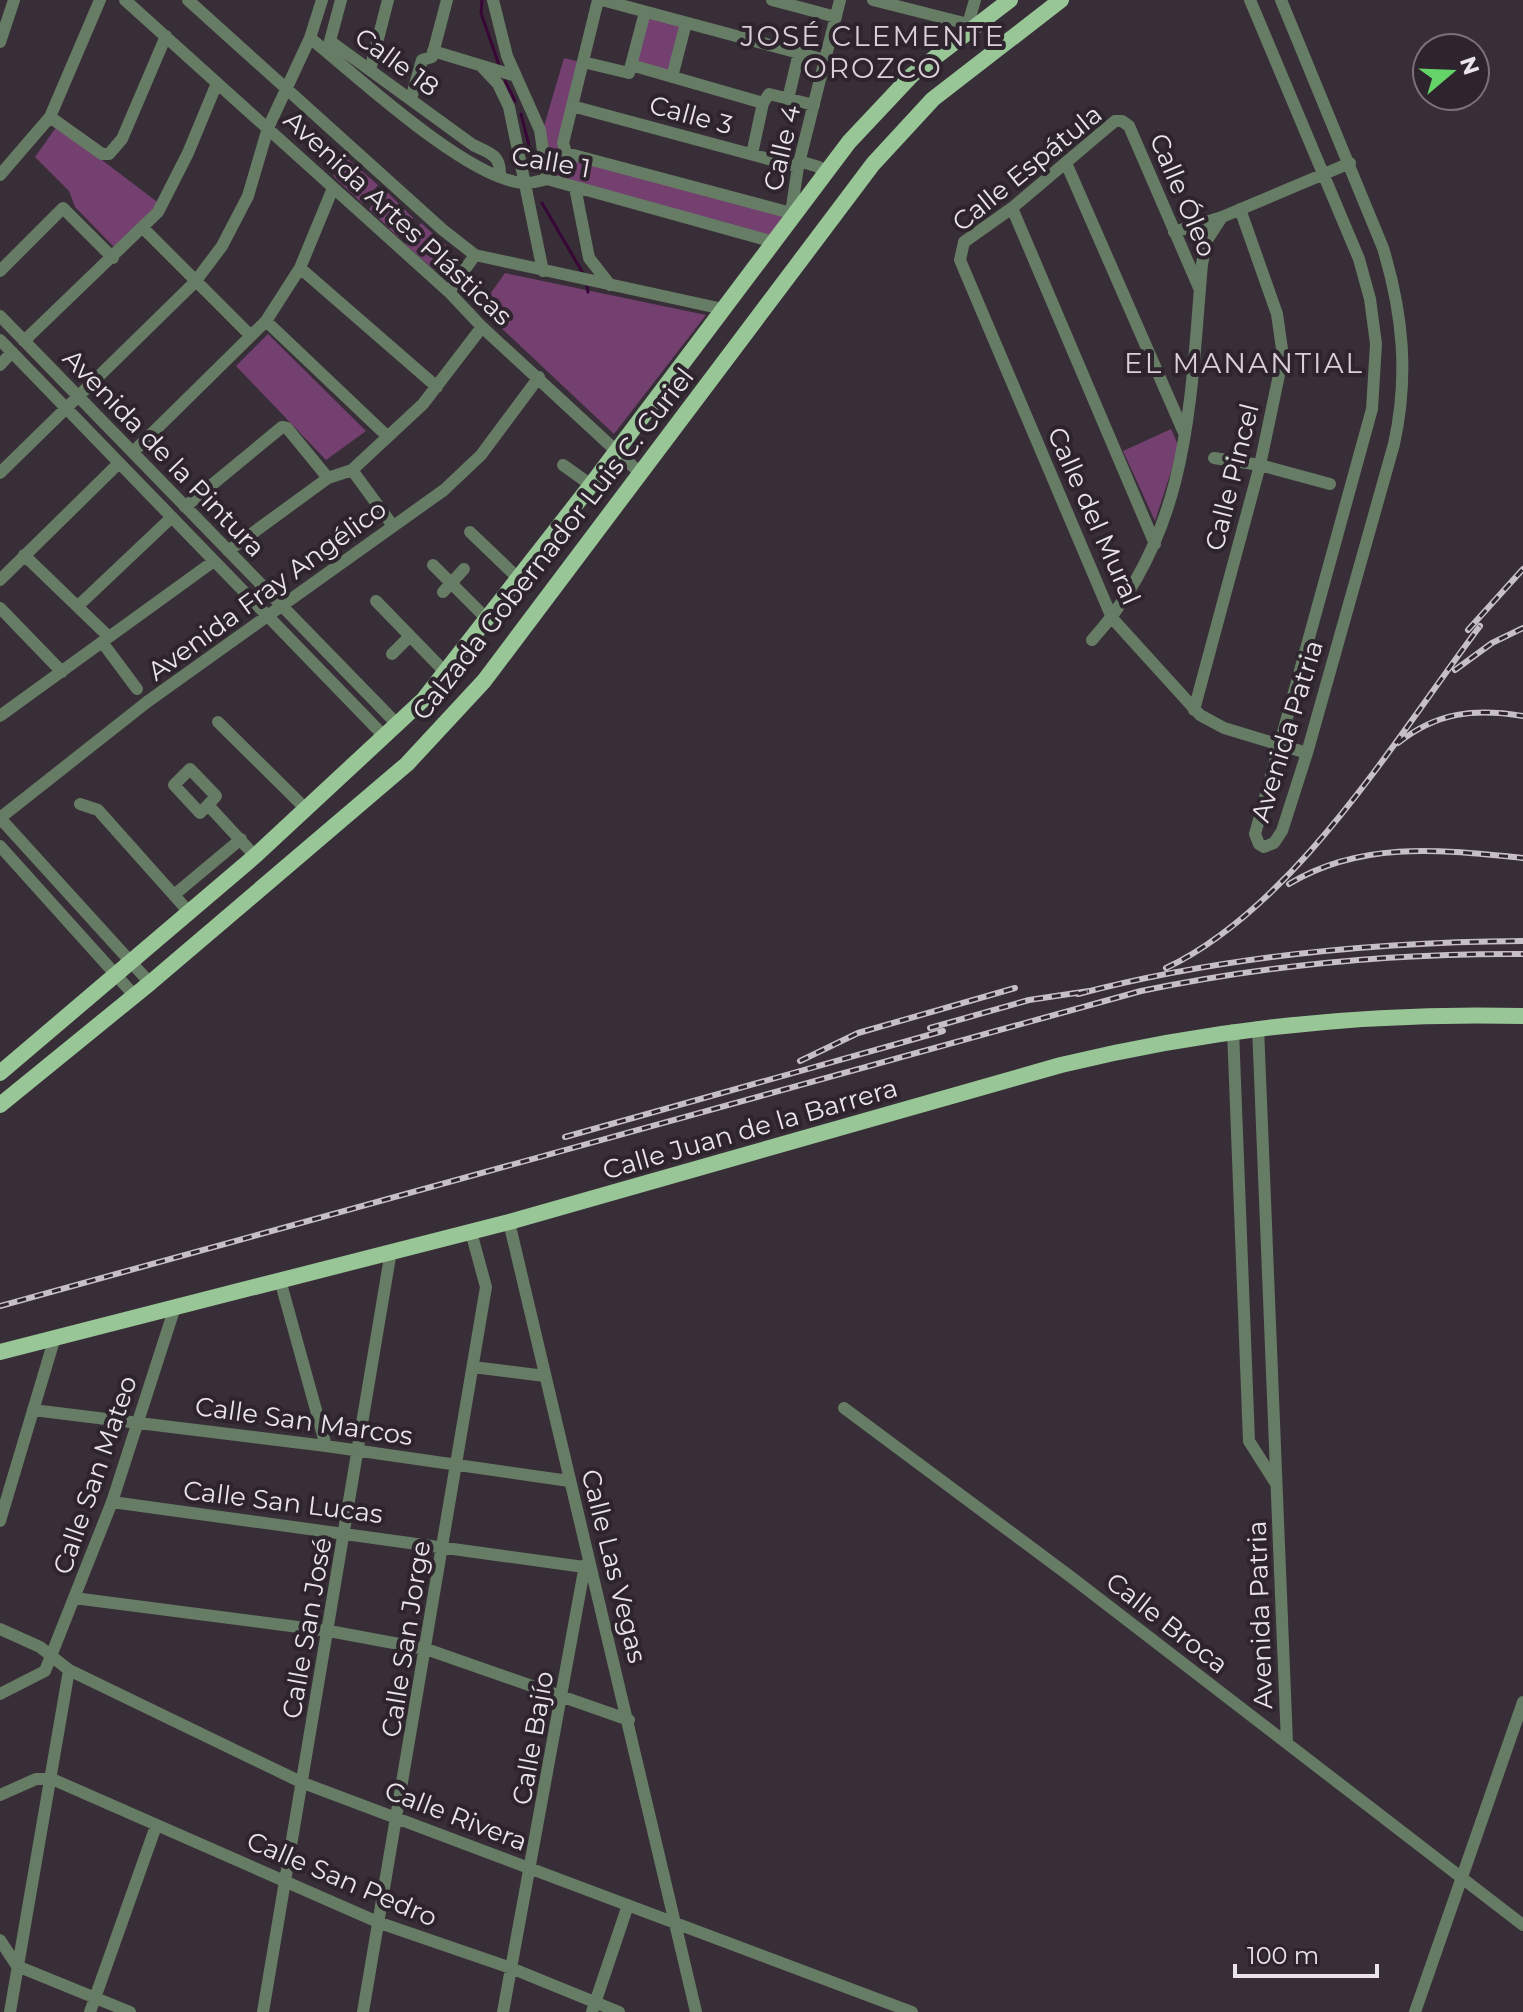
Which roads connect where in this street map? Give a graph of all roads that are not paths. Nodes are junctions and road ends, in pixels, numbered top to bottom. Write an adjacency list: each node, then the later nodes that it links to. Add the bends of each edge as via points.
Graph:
1 (14, 0): 24 (street)
2 (100, 0): 41 (street)
3 (125, 0): 22 (street, Avenida Artes Plásticas)
4 (188, 0): 35 (street)
5 (322, 0): 23 (street)
6 (341, 0): 31 (street, Calle 18, via 330,41)
7 (388, 0): 31 (street)
8 (447, 0): 25 (street)
9 (493, 0): 32 (street, via 498,32)
10 (600, 0): 19 (street); 28 (street)
11 (772, 0): 20 (street)
12 (840, 0): 20 (street, Calle 4)
13 (873, 0): 14 (street, via 968,24)
14 (975, 0)
15 (1010, 0): 51 (main road, Calzada Gobernador Luis C. Curiel, via 912,75)
16 (1061, 0): 95 (main road, Calzada Gobernador Luis C. Curiel, via 933,99 901,131)
17 (1250, 0): 48 (street, Avenida Patria)
18 (1281, 0): 46 (street, Avenida Patria)
19 (645, 12): 21 (street); 30 (street)
20 (836, 17): 27 (street, Calle 4)
21 (686, 23): 26 (street); 33 (street)
22 (166, 36): 34 (street, Avenida Artes Plásticas); 41 (street, via 122,139 109,154)
23 (310, 38): 35 (street); 50 (street, Calle 1, via 458,155)
24 (0, 42)
25 (433, 51): 29 (street); 36 (street, via 432,57 422,60)
26 (799, 53): 27 (street); 37 (street)
27 (825, 60): 39 (street, Calle 4)
28 (583, 62): 30 (street); 40 (street)
29 (482, 67): 32 (street); 53 (street, via 509,107)
30 (630, 69): 33 (street)
31 (370, 70): 36 (street, Calle 18)
32 (516, 76): 52 (street, via 540,130)
33 (672, 77): 38 (street)
34 (217, 83): 43 (street, Avenida Artes Plásticas); 60 (street, via 167,199)
35 (284, 89): 43 (street); 64 (street)
36 (411, 99): 50 (street, Calle 18, via 499,159)
37 (788, 99): 38 (street, via 769,94); 39 (street)
38 (763, 103): 44 (street)
39 (814, 105): 47 (street, Calle 4)
40 (572, 106): 44 (street, Calle 3); 58 (street, Calle 1, via 564,149 570,155)
41 (50, 117): 49 (street)
42 (1122, 121): 45 (street, Calle Espátula, via 1115,121); 61 (street, Calle Óleo, via 1129,126)
43 (268, 128): 55 (street, Avenida Artes Plásticas); 69 (street, via 248,196 222,246)
44 (752, 154): 47 (street, Calle 3)
45 (1066, 163): 56 (street, Calle Espátula); 87 (street)
46 (1350, 163): 48 (street); 133 (street, Avenida Patria, via 1395,289 1403,384 1394,444)
47 (799, 164): 51 (street, Calle 3, via 819,167); 58 (street, Calle 4)
48 (1324, 174): 57 (street); 132 (street, Avenida Patria, via 1370,299 1376,389)
49 (0, 175)
50 (500, 176): 53 (street, Calle 1)
51 (824, 176): 58 (main road, Calzada Gobernador Luis C. Curiel)
52 (547, 179): 53 (street, Calle 1); 54 (street, Calle 1)
53 (523, 183): 68 (street)
54 (575, 187): 62 (street, Calle 1); 70 (street, via 589,258)
55 (333, 188): 66 (street); 72 (street, Avenida Artes Plásticas)
56 (1012, 208): 63 (street, Calle Espátula); 104 (street)
57 (1240, 209): 59 (street); 93 (street, Calle Pincel, via 1283,344)
58 (793, 213): 62 (main road, Calzada Gobernador Luis C. Curiel)
59 (1222, 217): 61 (street); 71 (street, via 1207,240)
60 (144, 229): 65 (street); 69 (street)
61 (1174, 232): 71 (street, Calle Óleo)
62 (774, 242): 73 (main road, Calzada Gobernador Luis C. Curiel)
63 (959, 250): 118 (street, Calle del Mural)
64 (475, 255): 68 (street); 72 (street)
65 (113, 258): 67 (street, via 63,208); 79 (street)
66 (300, 268): 75 (street); 83 (street)
67 (0, 271)
68 (543, 271): 70 (street)
69 (195, 282): 77 (street); 84 (street)
70 (610, 285): 73 (street)
71 (1200, 290): 87 (street)
72 (449, 292): 76 (street, Avenida Artes Plásticas)
73 (723, 309): 88 (main road, Calzada Gobernador Luis C. Curiel)
74 (0, 316): 79 (street, Avenida de la Pintura)
75 (266, 321): 77 (street); 86 (street)
76 (482, 327): 82 (street, Avenida Artes Plásticas); 83 (street)
77 (251, 336): 89 (street)
78 (0, 340): 80 (street, Avenida de la Pintura)
79 (24, 341): 84 (street, Avenida de la Pintura)
80 (12, 352): 81 (street); 85 (street, Avenida de la Pintura)
81 (0, 365)
82 (539, 377): 88 (street, Avenida Artes Plásticas); 102 (street, Avenida Fray Angélico, via 481,455 444,490)
83 (437, 387): 86 (street)
84 (79, 397): 85 (street); 89 (street, Avenida de la Pintura)
85 (65, 411): 91 (street, Avenida de la Pintura); 96 (street)
86 (387, 436): 94 (street)
87 (1187, 439): 104 (street)
88 (617, 450): 95 (street, Avenida Artes Plásticas); 99 (main road, Calzada Gobernador Luis C. Curiel)
89 (133, 452): 100 (street, Avenida de la Pintura)
90 (1214, 458): 93 (street)
91 (119, 463): 101 (street, Avenida de la Pintura); 106 (street)
92 (563, 465): 99 (street)
93 (1260, 465): 98 (street); 127 (street, Calle Pincel)
94 (352, 470): 97 (street); 102 (street)
95 (638, 471): 146 (main road, Calzada Gobernador Luis C. Curiel, via 484,681 440,731)
96 (0, 473)
97 (328, 478): 100 (street, via 282,427); 105 (street)
98 (1330, 484)
99 (591, 485): 110 (main road, Calzada Gobernador Luis C. Curiel)
100 (185, 507): 105 (street, Avenida de la Pintura)
101 (172, 517): 107 (street, Avenida de la Pintura); 113 (street)
102 (393, 526): 115 (street, Avenida Fray Angélico)
103 (470, 532): 110 (street)
104 (1155, 544): 118 (street)
105 (228, 551): 115 (street, Avenida de la Pintura)
106 (24, 555): 111 (street); 113 (street)
107 (214, 561): 117 (street, Avenida de la Pintura); 121 (street)
108 (433, 565): 112 (street)
109 (464, 569): 112 (street)
110 (519, 579): 119 (main road, Calzada Gobernador Luis C. Curiel)
111 (0, 580)
112 (447, 587): 119 (street)
113 (74, 601): 121 (street)
114 (376, 601): 120 (street)
115 (283, 604): 117 (street, Avenida Fray Angélico); 130 (street, Avenida de la Pintura)
116 (0, 608): 124 (street)
117 (268, 616): 131 (street, Avenida de la Pintura); 137 (street, Avenida Fray Angélico, via 147,702)
118 (1112, 618): 122 (street); 127 (street, Calle del Mural)
119 (487, 619): 125 (main road, Calzada Gobernador Luis C. Curiel)
120 (410, 636): 123 (street); 125 (street)
121 (105, 640): 124 (street); 126 (street)
122 (1092, 640)
123 (392, 654)
124 (62, 672): 128 (street)
125 (447, 674): 130 (main road, Calzada Gobernador Luis C. Curiel)
126 (137, 689)
127 (1194, 710): 132 (street, Calle del Mural, via 1224,728)
128 (2, 712)
129 (218, 722): 136 (street)
130 (397, 724): 131 (main road, Calzada Gobernador Luis C. Curiel)
131 (384, 736): 136 (main road, Calzada Gobernador Luis C. Curiel)
132 (1280, 745): 133 (street, Calle del Mural); 133 (street, Avenida Patria, via 1255,834 1262,847 1274,843 1282,831)
133 (1307, 753)
134 (181, 777): 138 (street, via 190,769 216,796 208,805)
135 (80, 804): 142 (street, via 98,810)
136 (307, 810): 141 (main road, Calzada Gobernador Luis C. Curiel)
137 (0, 818): 139 (street)
138 (241, 839): 141 (street); 142 (street)
139 (21, 840): 140 (street); 144 (street)
140 (3, 853): 145 (street)
141 (255, 856): 143 (main road, Calzada Gobernador Luis C. Curiel)
142 (174, 895): 143 (street)
143 (189, 912): 144 (main road, Calzada Gobernador Luis C. Curiel)
144 (133, 961): 145 (main road, Calzada Gobernador Luis C. Curiel); 146 (street)
145 (117, 974): 147 (street); 151 (main road, Calzada Gobernador Luis C. Curiel)
146 (150, 983): 147 (main road, Calzada Gobernador Luis C. Curiel)
147 (134, 995): 152 (main road, Calzada Gobernador Luis C. Curiel)
148 (1523, 1016): 149 (main road, Calle Juan de la Barrera, via 1429,1014)
149 (1258, 1027): 150 (main road, Calle Juan de la Barrera); 169 (street, Avenida Patria)
150 (1233, 1030): 153 (main road, Calle Juan de la Barrera, via 1061,1065); 169 (street, Avenida Patria, via 1249,1441)
151 (0, 1073)
152 (0, 1105)
153 (509, 1222): 154 (main road, Calle Juan de la Barrera); 161 (street, Calle Las Vegas)
154 (471, 1232): 155 (main road, Calle Juan de la Barrera); 160 (street, Calle San Jorge, via 486,1287)
155 (391, 1251): 156 (main road, Calle Juan de la Barrera); 166 (street, Calle San José)
156 (280, 1280): 157 (main road, Calle Juan de la Barrera); 165 (street)
157 (175, 1307): 158 (main road, Calle Juan de la Barrera); 164 (street, Calle San Mateo)
158 (55, 1337): 159 (main road, Calle Juan de la Barrera); 163 (street)
159 (0, 1352)
160 (473, 1367): 161 (street); 167 (street, Calle San Jorge)
161 (545, 1376): 168 (street, Calle Las Vegas)
162 (844, 1408): 185 (street, Calle Broca)
163 (33, 1410): 164 (street, Calle San Marcos); 171 (street)
164 (139, 1421): 165 (street, Calle San Marcos); 170 (street, Calle San Mateo)
165 (326, 1446): 166 (street, Calle San Marcos)
166 (360, 1450): 167 (street, Calle San Marcos); 172 (street, Calle San José)
167 (457, 1464): 168 (street, Calle San Marcos); 173 (street, Calle San Jorge)
168 (569, 1481): 174 (street, Calle Las Vegas)
169 (1276, 1485): 185 (street, Avenida Patria)
170 (112, 1502): 172 (street, Calle San Lucas); 175 (street, Calle San Mateo)
171 (0, 1521)
172 (346, 1532): 173 (street, Calle San Lucas); 177 (street, Calle San José)
173 (443, 1545): 174 (street, Calle San Lucas); 178 (street, Calle San Jorge)
174 (588, 1567): 182 (street, Calle Bajío); 184 (street, Calle Las Vegas)
175 (74, 1598): 177 (street); 179 (street, Calle San Mateo)
176 (0, 1629): 179 (street, Calle Rivera)
177 (329, 1631): 178 (street); 187 (street, Calle San José)
178 (426, 1649): 182 (street); 189 (street, Calle San Jorge)
179 (52, 1656): 180 (street, Calle Rivera); 181 (street, via 45,1671)
180 (69, 1670): 186 (street); 187 (street, Calle Rivera)
181 (0, 1694)
182 (563, 1697): 184 (street); 191 (street, Calle Bajío)
183 (1523, 1702): 192 (street)
184 (629, 1720): 195 (street, Calle Las Vegas)
185 (1287, 1743): 192 (street, Calle Broca)
186 (52, 1779): 188 (street, via 36,1779); 190 (street, Calle San Pedro); 199 (street)
187 (303, 1783): 189 (street, Calle Rivera); 193 (street, Calle San José)
188 (0, 1795)
189 (399, 1817): 191 (street, Calle Rivera); 196 (street, Calle San Jorge)
190 (156, 1826): 193 (street, Calle San Pedro); 201 (street)
191 (531, 1869): 194 (street, Calle Rivera); 200 (street, Calle Bajío)
192 (1461, 1877): 197 (street, Calle Broca); 212 (street)
193 (286, 1880): 196 (street, Calle San Pedro); 206 (street, Calle San José)
194 (628, 1905): 195 (street, Calle Rivera); 202 (street)
195 (675, 1922): 210 (street, Calle Las Vegas); 211 (street, Calle Rivera)
196 (380, 1923): 200 (street, Calle San Pedro); 207 (street, Calle San Jorge)
197 (1523, 1925)
198 (0, 1940): 199 (street)
199 (17, 1966): 201 (street); 203 (street)
200 (511, 1968): 202 (street, Calle San Pedro); 208 (street, Calle Bajío)
201 (95, 1998): 204 (street); 205 (street)
202 (593, 2007): 209 (street, Calle San Pedro)
203 (10, 2012)
204 (90, 2012)
205 (130, 2012)
206 (263, 2012)
207 (363, 2012)
208 (503, 2012)
209 (619, 2012)
210 (696, 2012)
211 (912, 2012)
212 (1415, 2012)

